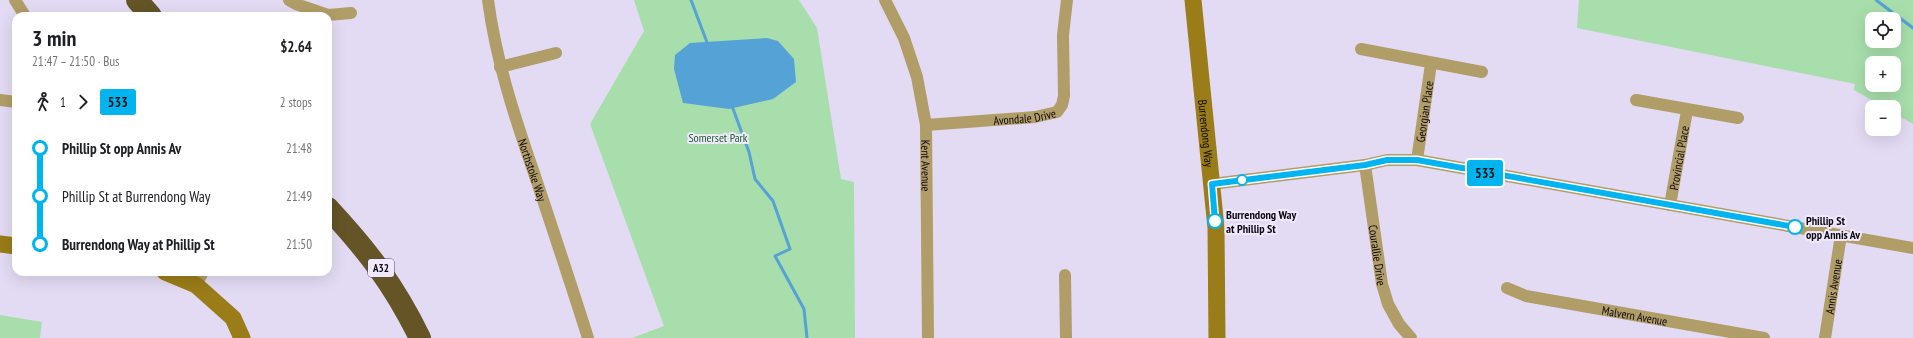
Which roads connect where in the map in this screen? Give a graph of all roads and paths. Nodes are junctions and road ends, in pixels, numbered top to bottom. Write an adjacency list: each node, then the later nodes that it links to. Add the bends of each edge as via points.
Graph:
1 (15, 0): 8 (street)
2 (137, 0): 9 (highway)
3 (289, 0): 10 (street)
4 (488, 0): 16 (street, Northstoke Way)
5 (884, 0): 23 (street, Kent Avenue, via 904,38 917,77)
6 (1066, 0): 23 (street, Avondale Drive, via 1063,35 1064,96 1062,105 1056,112 1035,117)
7 (1193, 0): 26 (main road, Burrendong Way)
8 (22, 12)
9 (148, 12)
10 (319, 12)
11 (351, 13): 12 (street)
12 (332, 15)
13 (1361, 49): 15 (street, Georgian Place)
14 (556, 53): 16 (street)
15 (1432, 64): 17 (street, Georgian Place); 24 (street, Georgian Place)
16 (500, 67): 39 (street, Northstoke Way)
17 (1482, 72)
18 (0, 100): 20 (street)
19 (1636, 100): 21 (street, Provincial Place)
20 (12, 102)
21 (1688, 111): 22 (street, Provincial Place); 27 (street, Provincial Place)
22 (1738, 118)
23 (926, 125): 40 (street, Kent Avenue)
24 (1417, 160): 25 (street, via 1387,160); 27 (street)
25 (1365, 165): 26 (street); 43 (street, Courallie Drive, via 1382,284 1388,304 1399,324)
26 (1212, 184): 42 (main road, Burrendong Way, via 1216,228)
27 (1670, 205): 29 (street)
28 (332, 212): 38 (highway, A32, via 382,271 406,308)
29 (1842, 235): 32 (street); 45 (street, Annis Avenue)
30 (0, 244): 31 (main road)
31 (12, 246)
32 (1913, 248)
33 (1065, 275): 41 (street)
34 (188, 276): 35 (main road)
35 (199, 278): 37 (main road, via 233,318)
36 (1507, 288): 44 (street, Malvern Avenue, via 1526,296)
37 (242, 338)
38 (420, 338)
39 (588, 338)
40 (928, 338)
41 (1066, 338)
42 (1217, 338)
43 (1411, 338)
44 (1764, 338)
45 (1825, 338)

